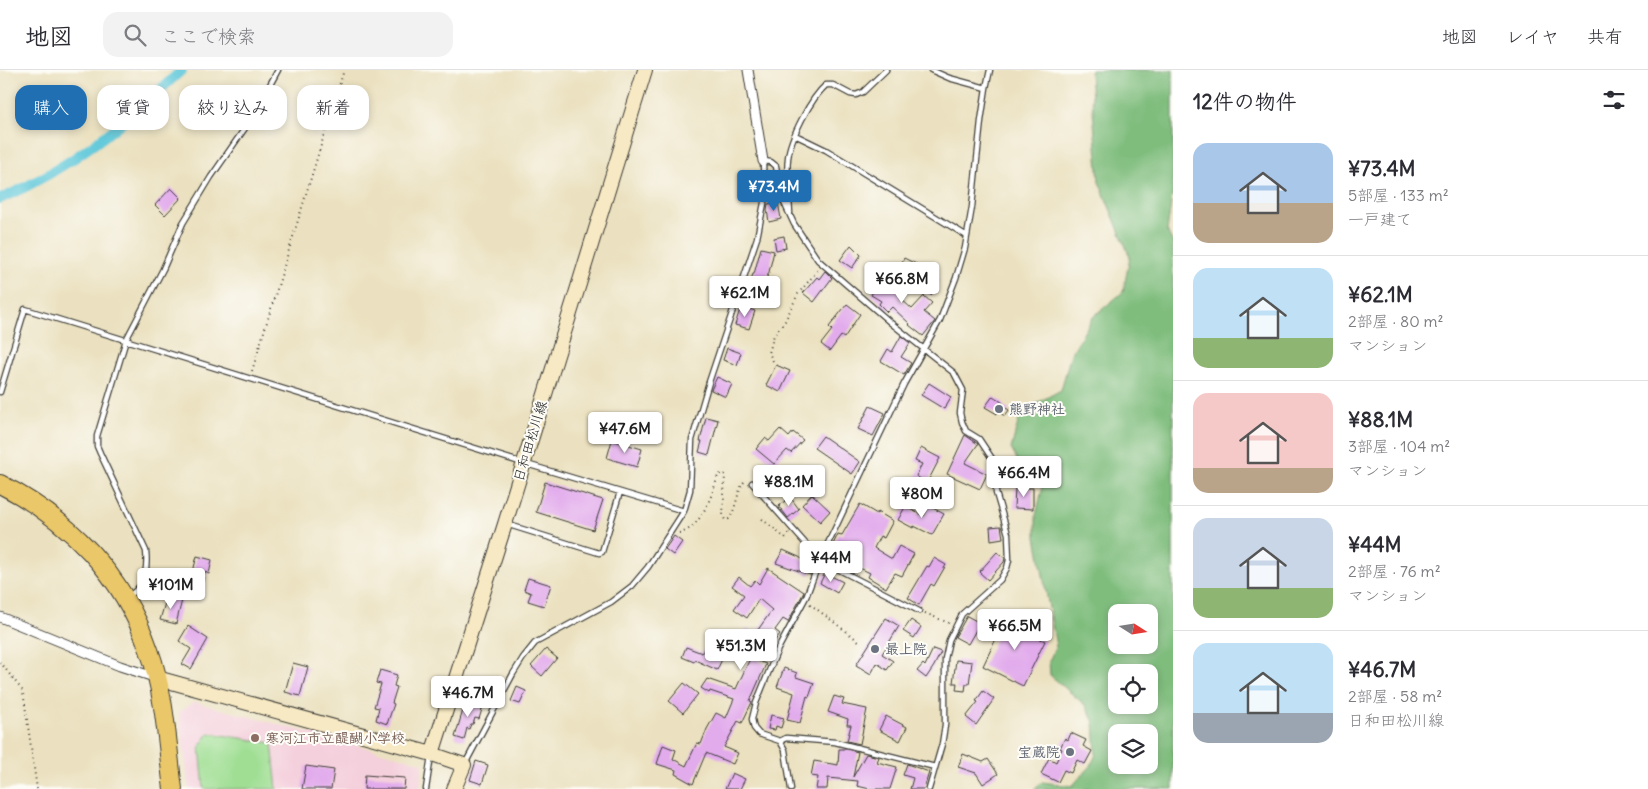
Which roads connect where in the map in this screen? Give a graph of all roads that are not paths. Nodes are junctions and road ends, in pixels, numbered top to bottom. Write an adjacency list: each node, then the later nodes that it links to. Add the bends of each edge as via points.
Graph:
1 (278, 70): 12 (lane, via 252,118 187,215)
2 (645, 70): 15 (main road, 日和田松川線)
3 (748, 70): 9 (street)
4 (886, 70): 8 (lane, via 856,95 826,85 801,120)
5 (931, 70): 7 (lane)
6 (990, 70): 7 (lane)
7 (986, 88): 11 (lane)
8 (795, 135): 10 (lane, via 788,158); 11 (lane, via 826,150)
9 (762, 161): 10 (lane, via 776,166 780,196); 19 (lane, via 764,203 757,238 692,440 690,490)
10 (790, 217): 13 (lane, via 823,264)
11 (967, 236): 13 (lane, via 940,320)
12 (126, 340): 14 (lane, via 25,309); 15 (lane); 22 (lane, via 97,446 146,551 145,577 133,593)
13 (923, 350): 21 (lane); 29 (lane, via 954,373 963,390 960,413 966,431 979,440 996,466 996,493 1004,515 1010,560 1000,580 962,614 949,640 945,659 945,725)
14 (0, 392)
15 (523, 464): 18 (lane); 20 (main road, 日和田松川線)
16 (752, 483): 21 (lane)
17 (0, 484): 22 (highway, via 38,505 65,526 97,559)
18 (620, 492): 19 (lane); 20 (lane, via 602,552 599,553)
19 (684, 511): 28 (lane, via 632,586 611,602 535,644 518,666)
20 (505, 524): 27 (main road, 日和田松川線)
21 (820, 560): 23 (lane); 26 (lane, via 775,656 752,719 759,734)
22 (124, 598): 25 (highway, via 150,651)
23 (919, 611)
24 (0, 617): 25 (street)
25 (157, 678): 27 (main road); 30 (highway)
26 (780, 741): 29 (lane, via 786,738 836,742); 33 (lane, via 785,750)
27 (432, 754): 28 (main road); 31 (lane)
28 (464, 765): 32 (main road)
29 (935, 767): 34 (lane)
30 (173, 789)
31 (426, 789)
32 (454, 789)
33 (791, 789)
34 (929, 789)

